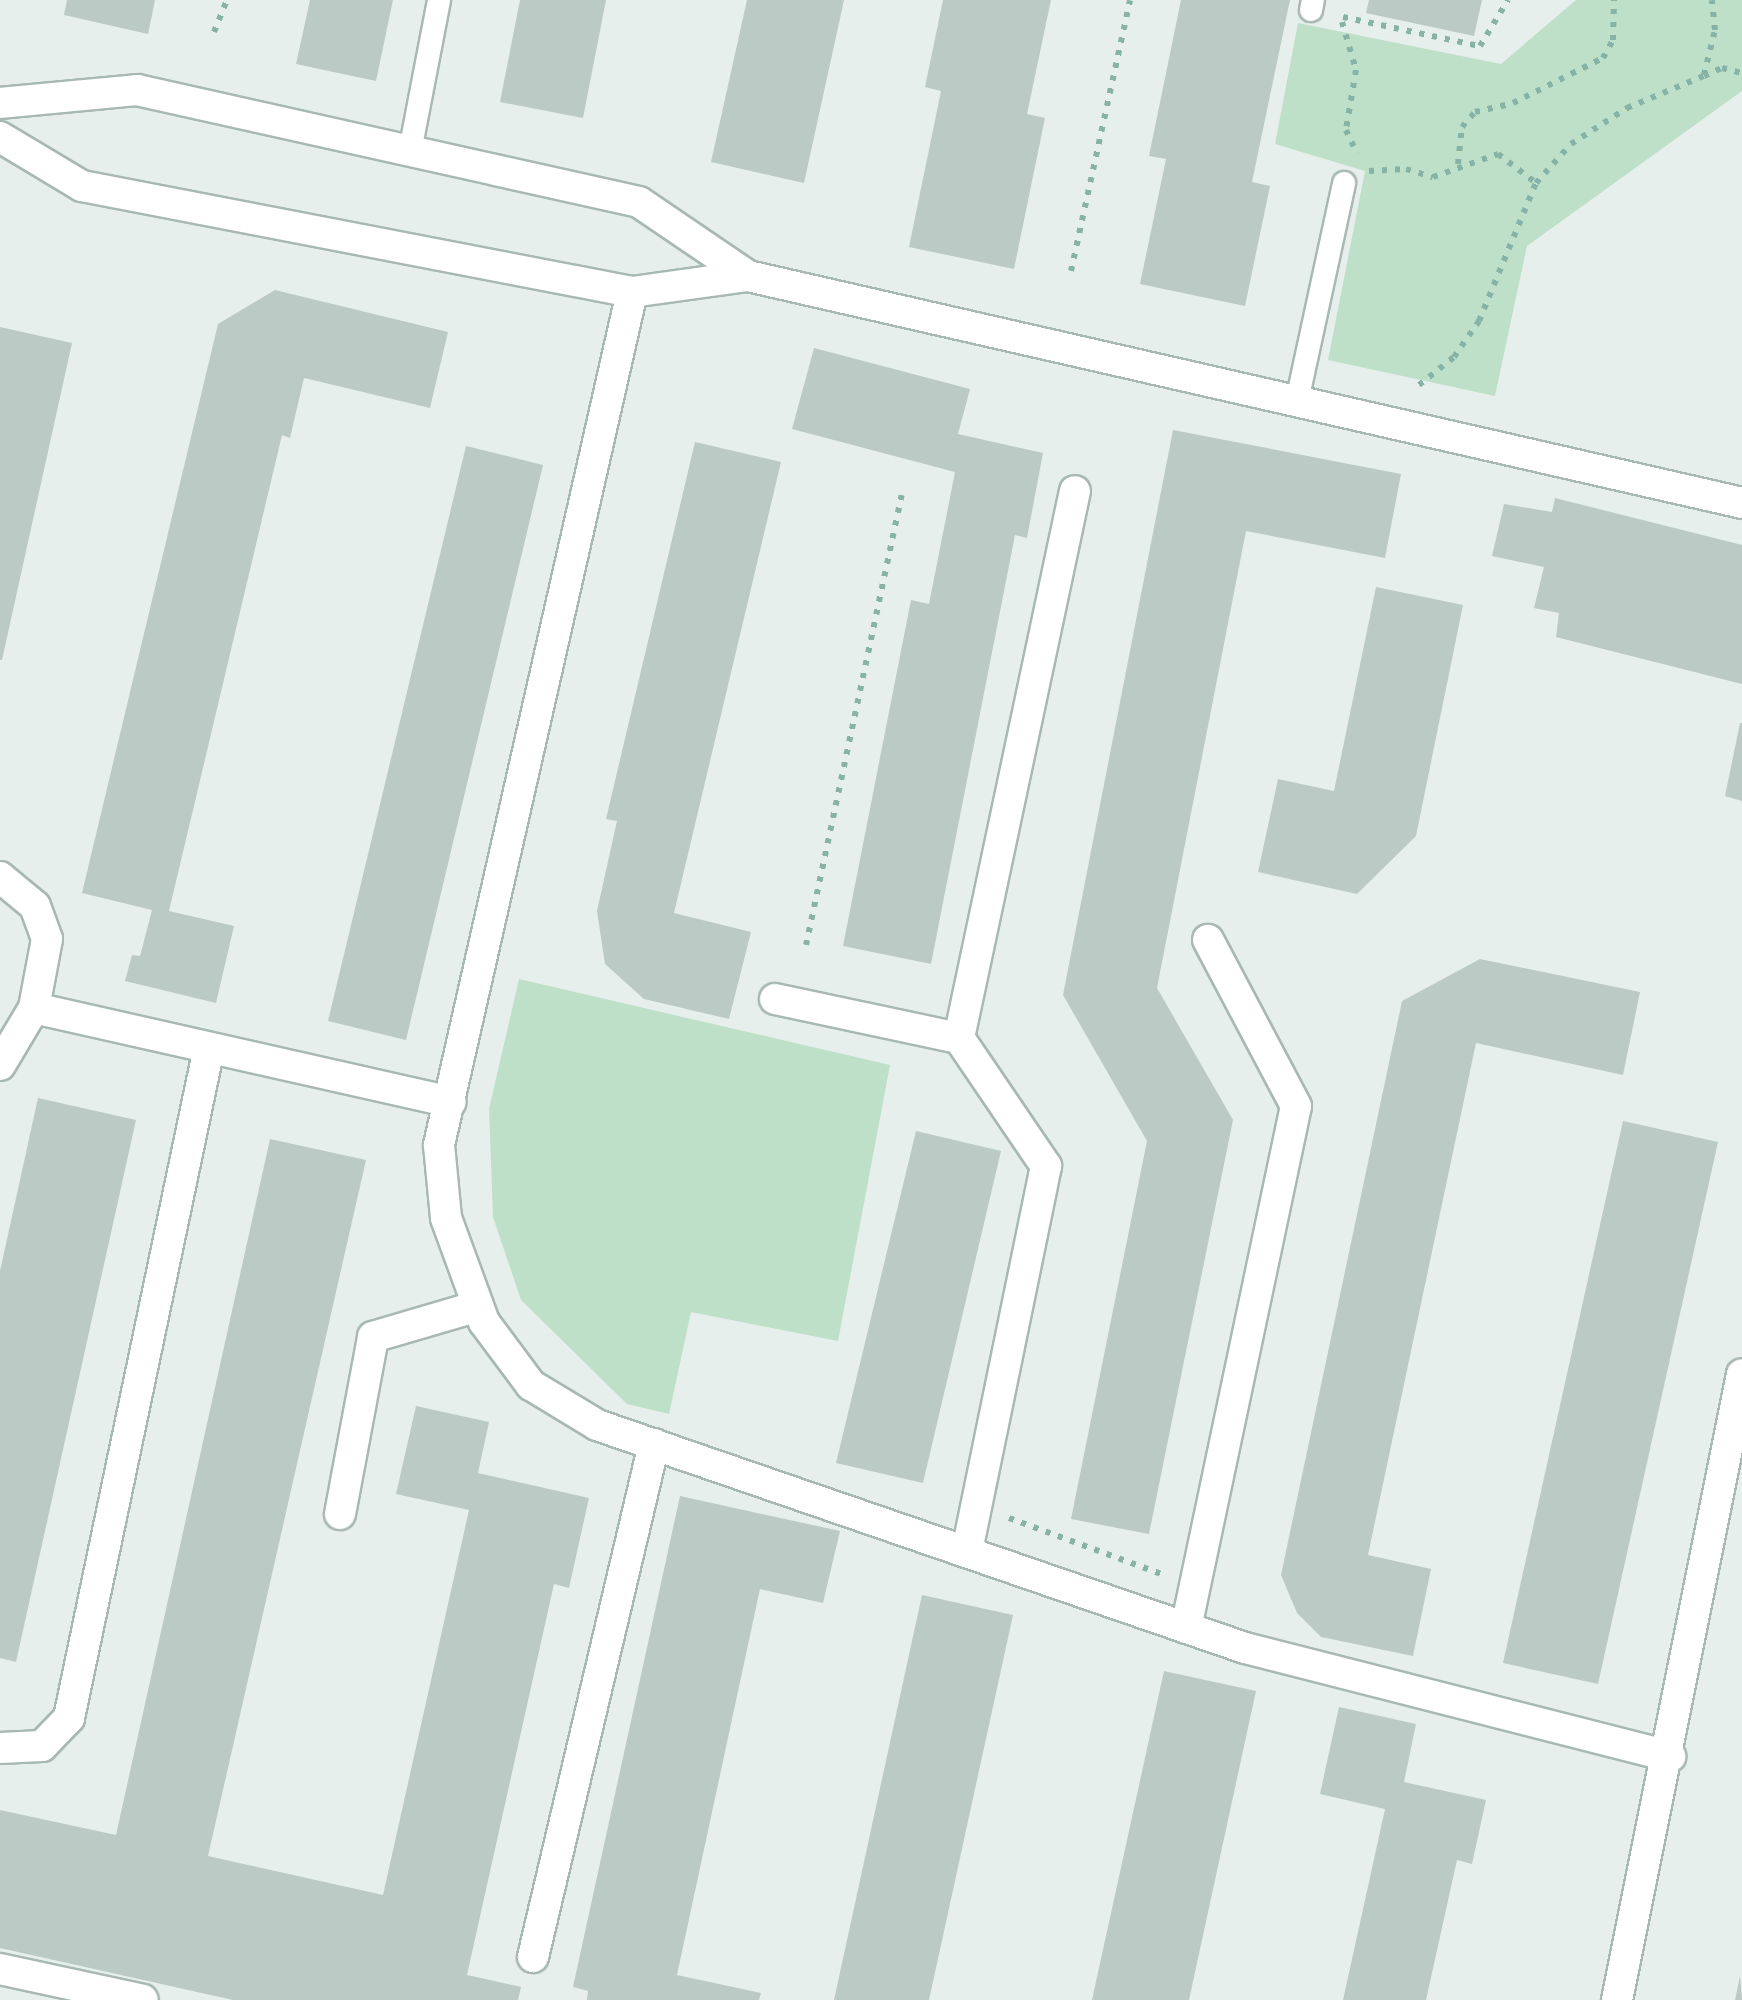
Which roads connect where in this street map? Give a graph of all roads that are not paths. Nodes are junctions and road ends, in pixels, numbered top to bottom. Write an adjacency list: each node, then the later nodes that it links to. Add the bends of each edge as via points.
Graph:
1 (439, 0): 4 (lane)
2 (0, 104): 4 (street, via 137,90)
3 (0, 137): 7 (street, via 82,186)
4 (410, 151): 6 (street, via 639,202)
5 (1344, 183): 8 (lane)
6 (748, 276): 7 (street); 8 (street)
7 (632, 292): 18 (street)
8 (1297, 401): 10 (street)
9 (1075, 492): 15 (street)
10 (1742, 504)
11 (0, 877): 14 (street, via 34,906 48,939)
12 (1208, 940): 25 (street, via 1296,1106)
13 (775, 999): 15 (street)
14 (34, 1008): 16 (street); 17 (street)
15 (959, 1038): 24 (street, via 1046,1166)
16 (210, 1048): 18 (street); 26 (street, via 69,1718 42,1746)
17 (0, 1065)
18 (451, 1102): 19 (street, via 439,1145 446,1218)
19 (478, 1306): 22 (street, via 531,1385 597,1425); 23 (street, via 373,1338)
20 (1742, 1374): 21 (street)
21 (1736, 1428): 27 (street)
22 (654, 1444): 24 (street); 28 (street)
23 (340, 1514)
24 (967, 1552): 25 (street)
25 (1186, 1628): 27 (street)
26 (0, 1748)
27 (1670, 1756): 31 (street)
28 (533, 1958)
29 (0, 1969): 30 (street)
30 (142, 2000)
31 (1617, 2000)

